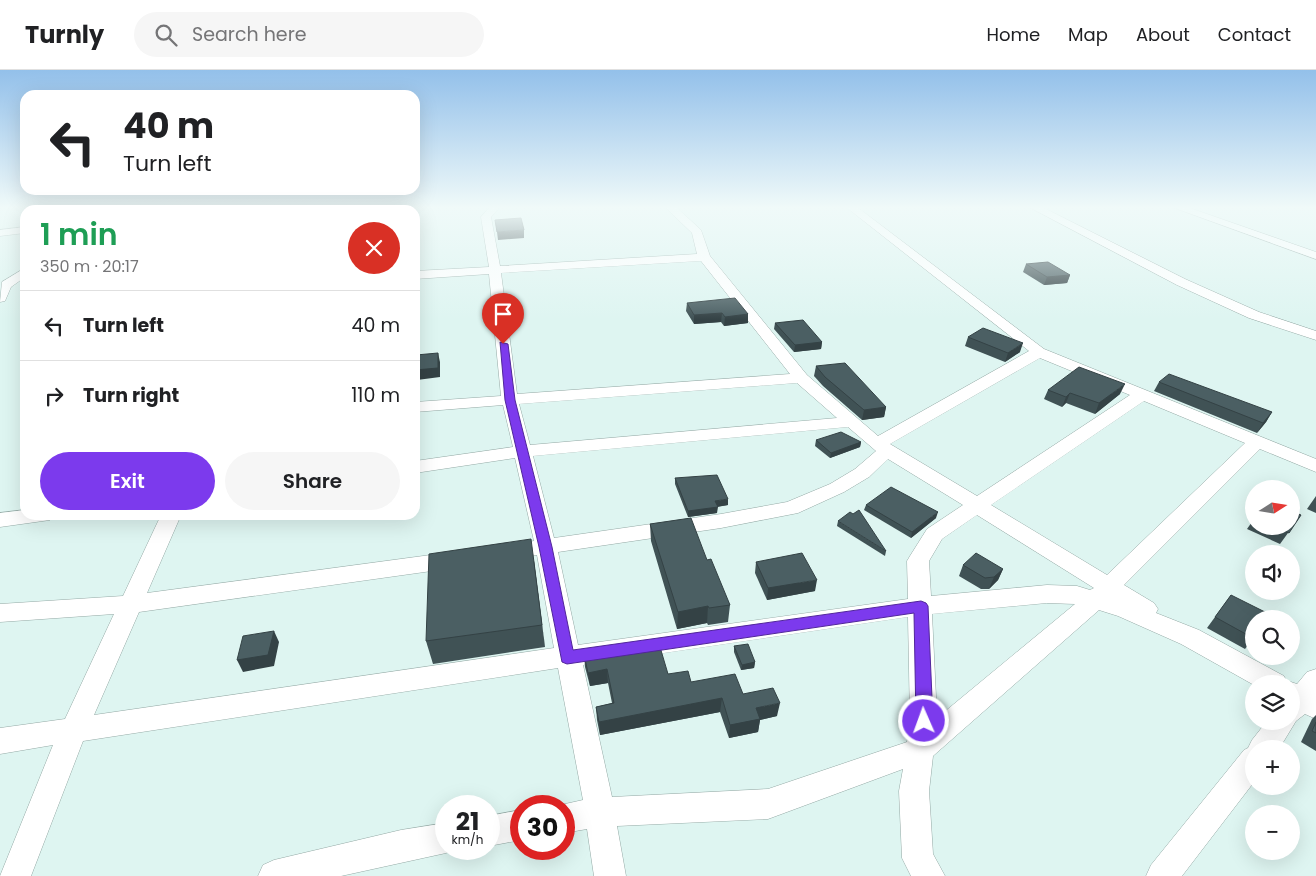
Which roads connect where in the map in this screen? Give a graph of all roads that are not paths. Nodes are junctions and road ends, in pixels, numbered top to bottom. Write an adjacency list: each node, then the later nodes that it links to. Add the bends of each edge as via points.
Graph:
1 (492, 245): 8 (street)
2 (701, 245): 7 (street)
3 (900, 245): 13 (street)
4 (1108, 245): 12 (street, via 1254,315)
5 (1284, 245): 6 (street)
6 (1316, 256)
7 (704, 257): 8 (street); 14 (street)
8 (494, 270): 10 (street); 16 (street)
9 (20, 275): 11 (street, via 6,285)
10 (420, 275)
11 (0, 298)
12 (1316, 336)
13 (1039, 352): 15 (street); 20 (street)
14 (801, 378): 16 (street); 18 (street)
15 (1143, 394): 19 (street); 24 (street)
16 (510, 400): 17 (street); 21 (street)
17 (420, 407)
18 (852, 422): 20 (street); 21 (street)
19 (1258, 441): 23 (street); 29 (street)
20 (882, 447): 24 (street); 28 (street, via 862,473 791,508)
21 (523, 451): 22 (street); 28 (street)
22 (420, 466)
23 (1316, 466)
24 (977, 505): 29 (street); 31 (street, via 934,534 918,561)
25 (20, 518): 26 (street)
26 (0, 520)
27 (169, 520): 30 (street)
28 (546, 547): 30 (street); 33 (street)
29 (1101, 593): 31 (street, via 1047,594); 34 (street, via 1126,610 1190,637); 39 (street)
30 (130, 604): 32 (street); 36 (street)
31 (921, 606): 33 (street); 39 (street, via 924,721)
32 (0, 613)
33 (567, 658): 36 (street); 41 (street)
34 (1259, 675)
35 (1277, 730): 37 (street)
36 (74, 731): 38 (street); 44 (street)
37 (1269, 740)
38 (0, 741)
39 (920, 750): 41 (street, via 768,804); 47 (street, via 914,791 918,858)
40 (1245, 770): 48 (street)
41 (600, 812): 42 (street); 46 (street)
42 (575, 816)
43 (435, 840): 45 (street)
44 (15, 876)
45 (274, 876)
46 (610, 876)
47 (929, 876)
48 (1162, 876)

